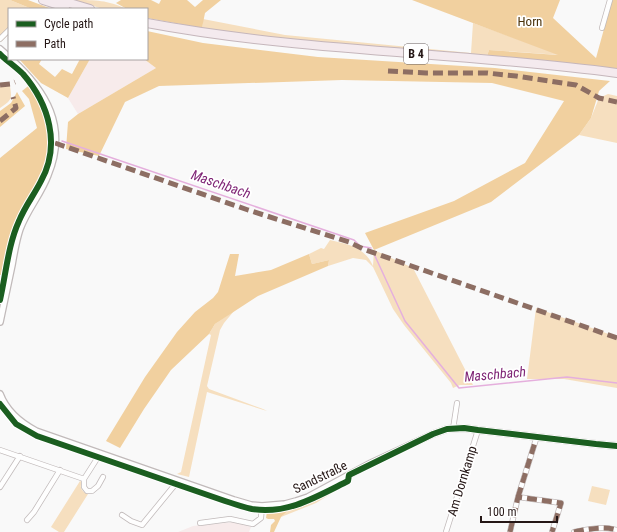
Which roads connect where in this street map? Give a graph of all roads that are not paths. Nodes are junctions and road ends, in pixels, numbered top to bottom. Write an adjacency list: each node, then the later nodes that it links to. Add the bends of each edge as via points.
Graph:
1 (43, 0): 3 (highway)
2 (610, 0): 8 (street)
3 (57, 2): 4 (highway); 5 (highway)
4 (70, 8)
5 (85, 8)
6 (148, 23): 14 (highway, B 4, via 267,41)
7 (148, 28): 14 (highway, B 4, via 269,46)
8 (602, 28)
9 (8, 31): 10 (street)
10 (0, 39)
11 (0, 49): 12 (street)
12 (8, 56)
13 (12, 60): 16 (street, via 41,91 50,110 55,143 49,174 20,230)
14 (580, 71): 15 (highway, B 4)
15 (614, 75)
16 (0, 322)
17 (0, 396): 24 (street, Sandstraße, via 13,414 30,428)
18 (457, 404): 19 (street)
19 (453, 429): 20 (street, Sandstraße); 32 (street, Sandstraße, via 410,444 308,497 285,504)
20 (478, 430): 21 (street, Sandstraße); 37 (street, Am Dornkamp)
21 (537, 436): 22 (street, Sandstraße); 31 (street)
22 (617, 446)
23 (0, 450): 25 (street)
24 (100, 454): 28 (street); 29 (street, Sandstraße)
25 (20, 456): 26 (street); 30 (street)
26 (60, 470): 28 (street); 34 (street)
27 (103, 477): 28 (street, via 95,489 89,491 84,487)
28 (84, 479)
29 (178, 481): 32 (street, Sandstraße, via 234,500); 33 (street, via 142,525)
30 (0, 487)
31 (518, 497): 38 (street); 39 (street, via 561,503)
32 (262, 506): 35 (street, via 261,518 253,524 230,519)
33 (122, 515)
34 (27, 520)
35 (200, 523)
36 (617, 530): 40 (street, via 610,528)
37 (446, 532)
38 (510, 532)
39 (552, 532)
40 (574, 532)

